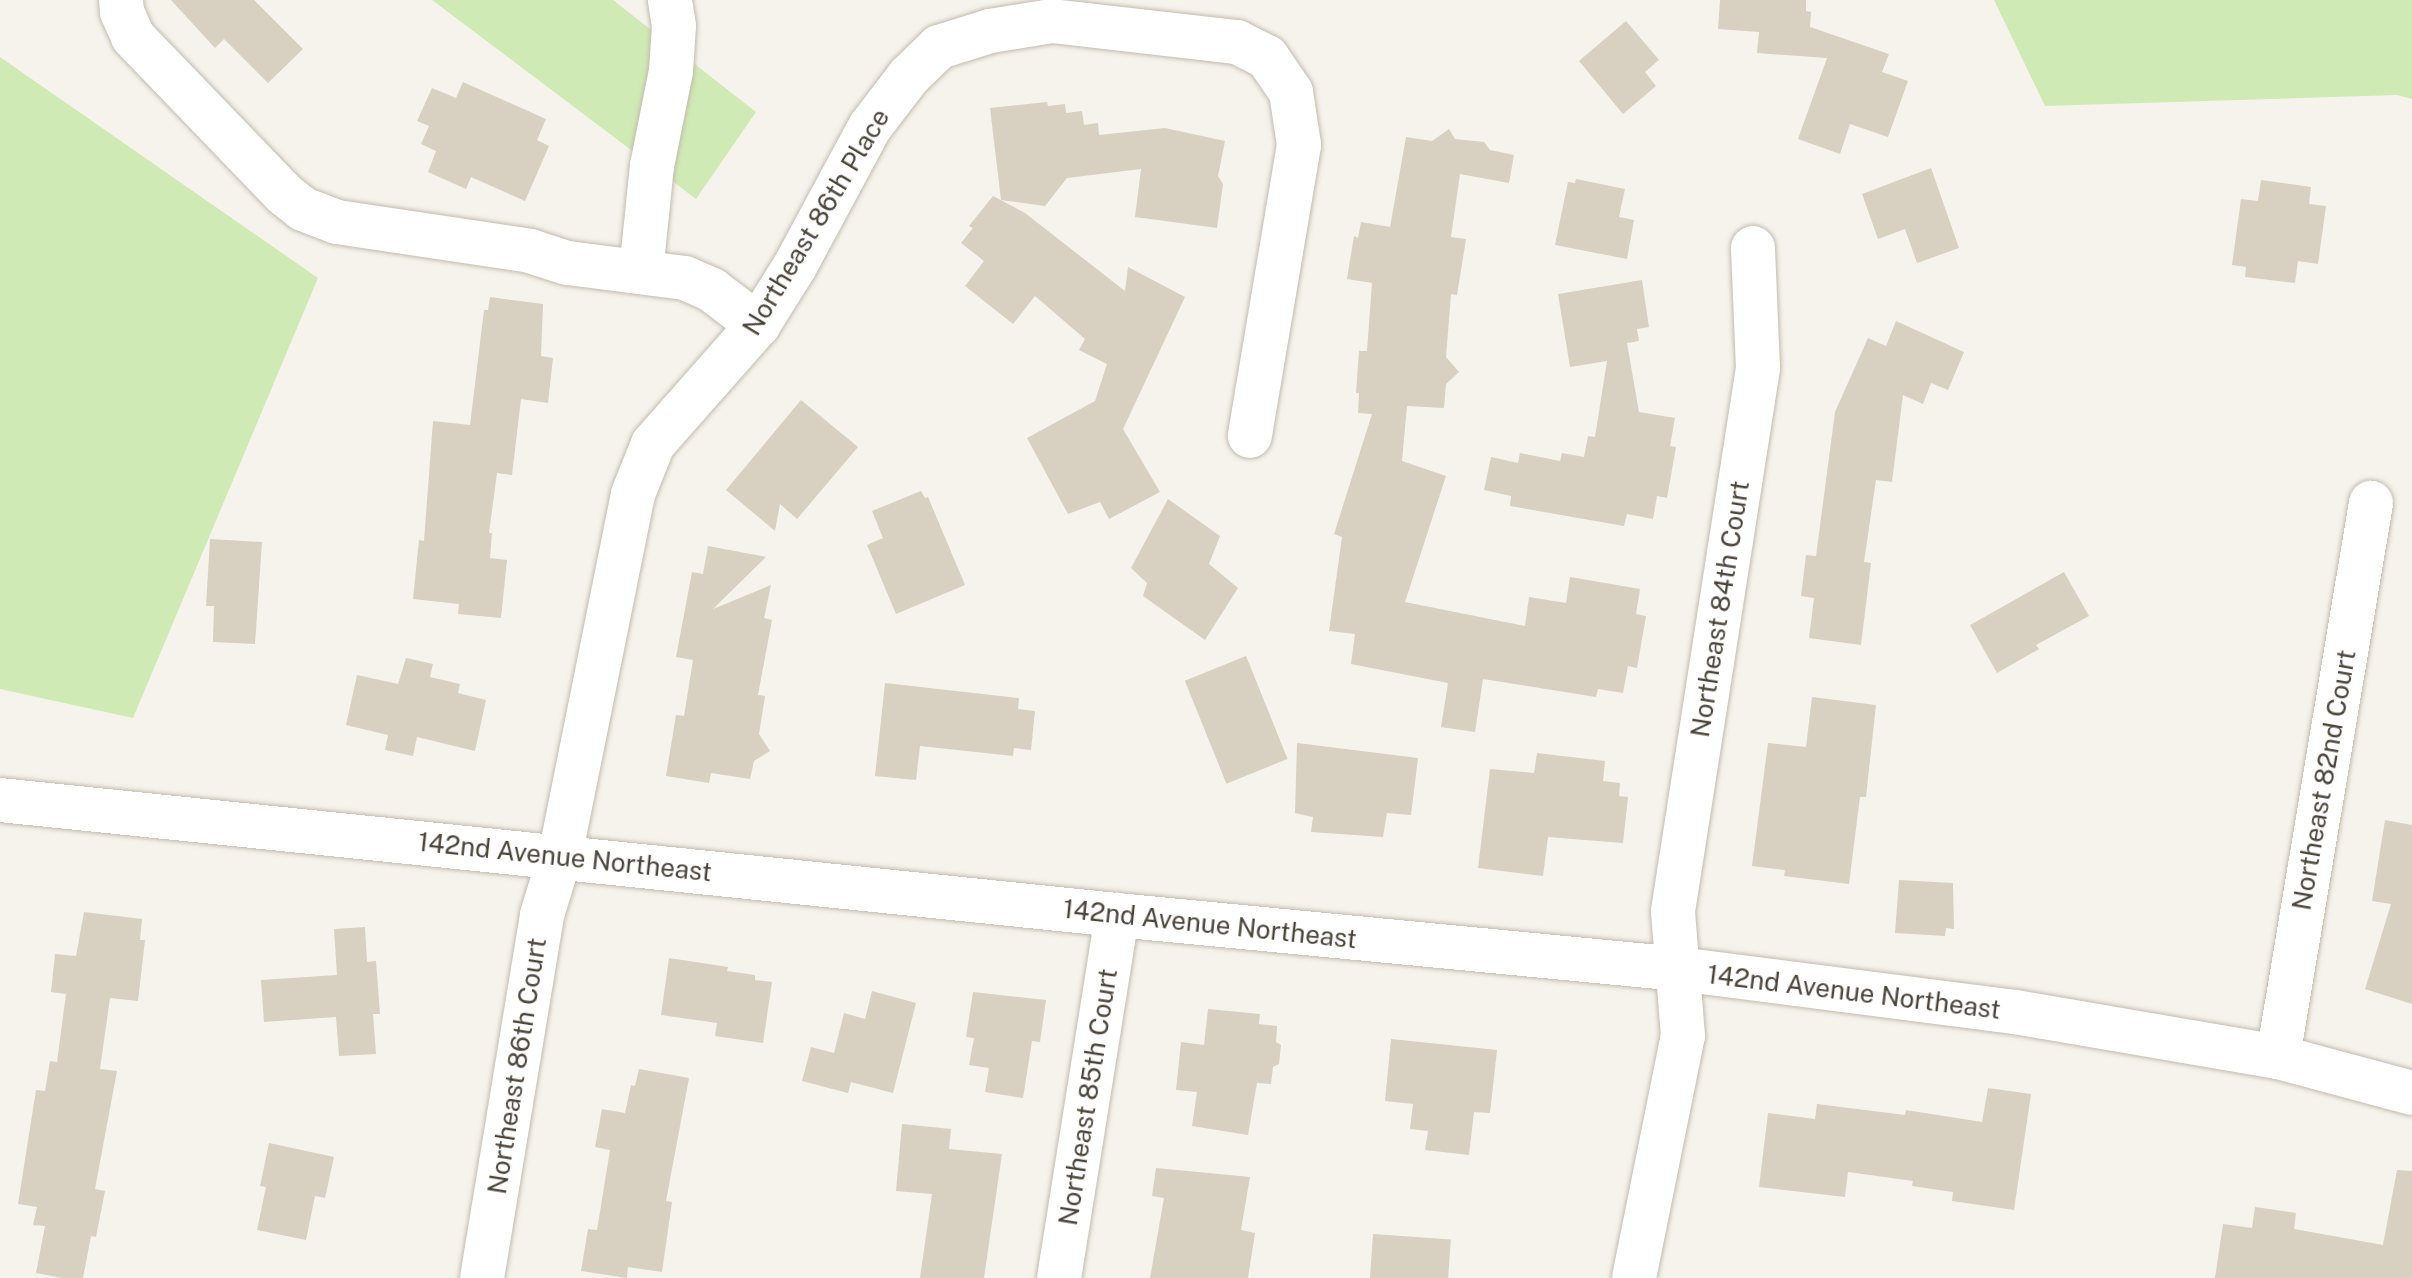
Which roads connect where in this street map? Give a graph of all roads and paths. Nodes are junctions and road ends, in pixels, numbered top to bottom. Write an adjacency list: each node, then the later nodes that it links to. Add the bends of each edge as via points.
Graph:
1 (121, 0): 4 (street, via 133,37 303,209 337,222)
2 (670, 0): 4 (street, via 671,71 652,166)
3 (1753, 248): 11 (street, Northeast 84th Court, via 1758,368 1673,911)
4 (641, 272): 5 (street, via 685,278 712,290)
5 (758, 325): 6 (street, Northeast 86th Place, via 870,127 939,47 990,31 1052,21 1237,42 1267,57 1291,92 1299,145); 9 (street, Northeast 86th Place, via 653,444 633,494)
6 (1250, 436)
7 (2371, 503): 12 (street, Northeast 82nd Court)
8 (0, 800): 9 (street, 142nd Avenue Northeast)
9 (560, 856): 10 (street, 142nd Avenue Northeast); 14 (street, Northeast 86th Court, via 542,915)
10 (1117, 915): 11 (street, 142nd Avenue Northeast); 15 (street, Northeast 85th Court)
11 (1679, 969): 12 (street, 142nd Avenue Northeast, via 2015,1012); 16 (street, Northeast 84th Court, via 1683,1036)
12 (2278, 1057): 13 (street, 142nd Avenue Northeast)
13 (2412, 1093)
14 (482, 1278)
15 (1059, 1278)
16 (1634, 1278)

